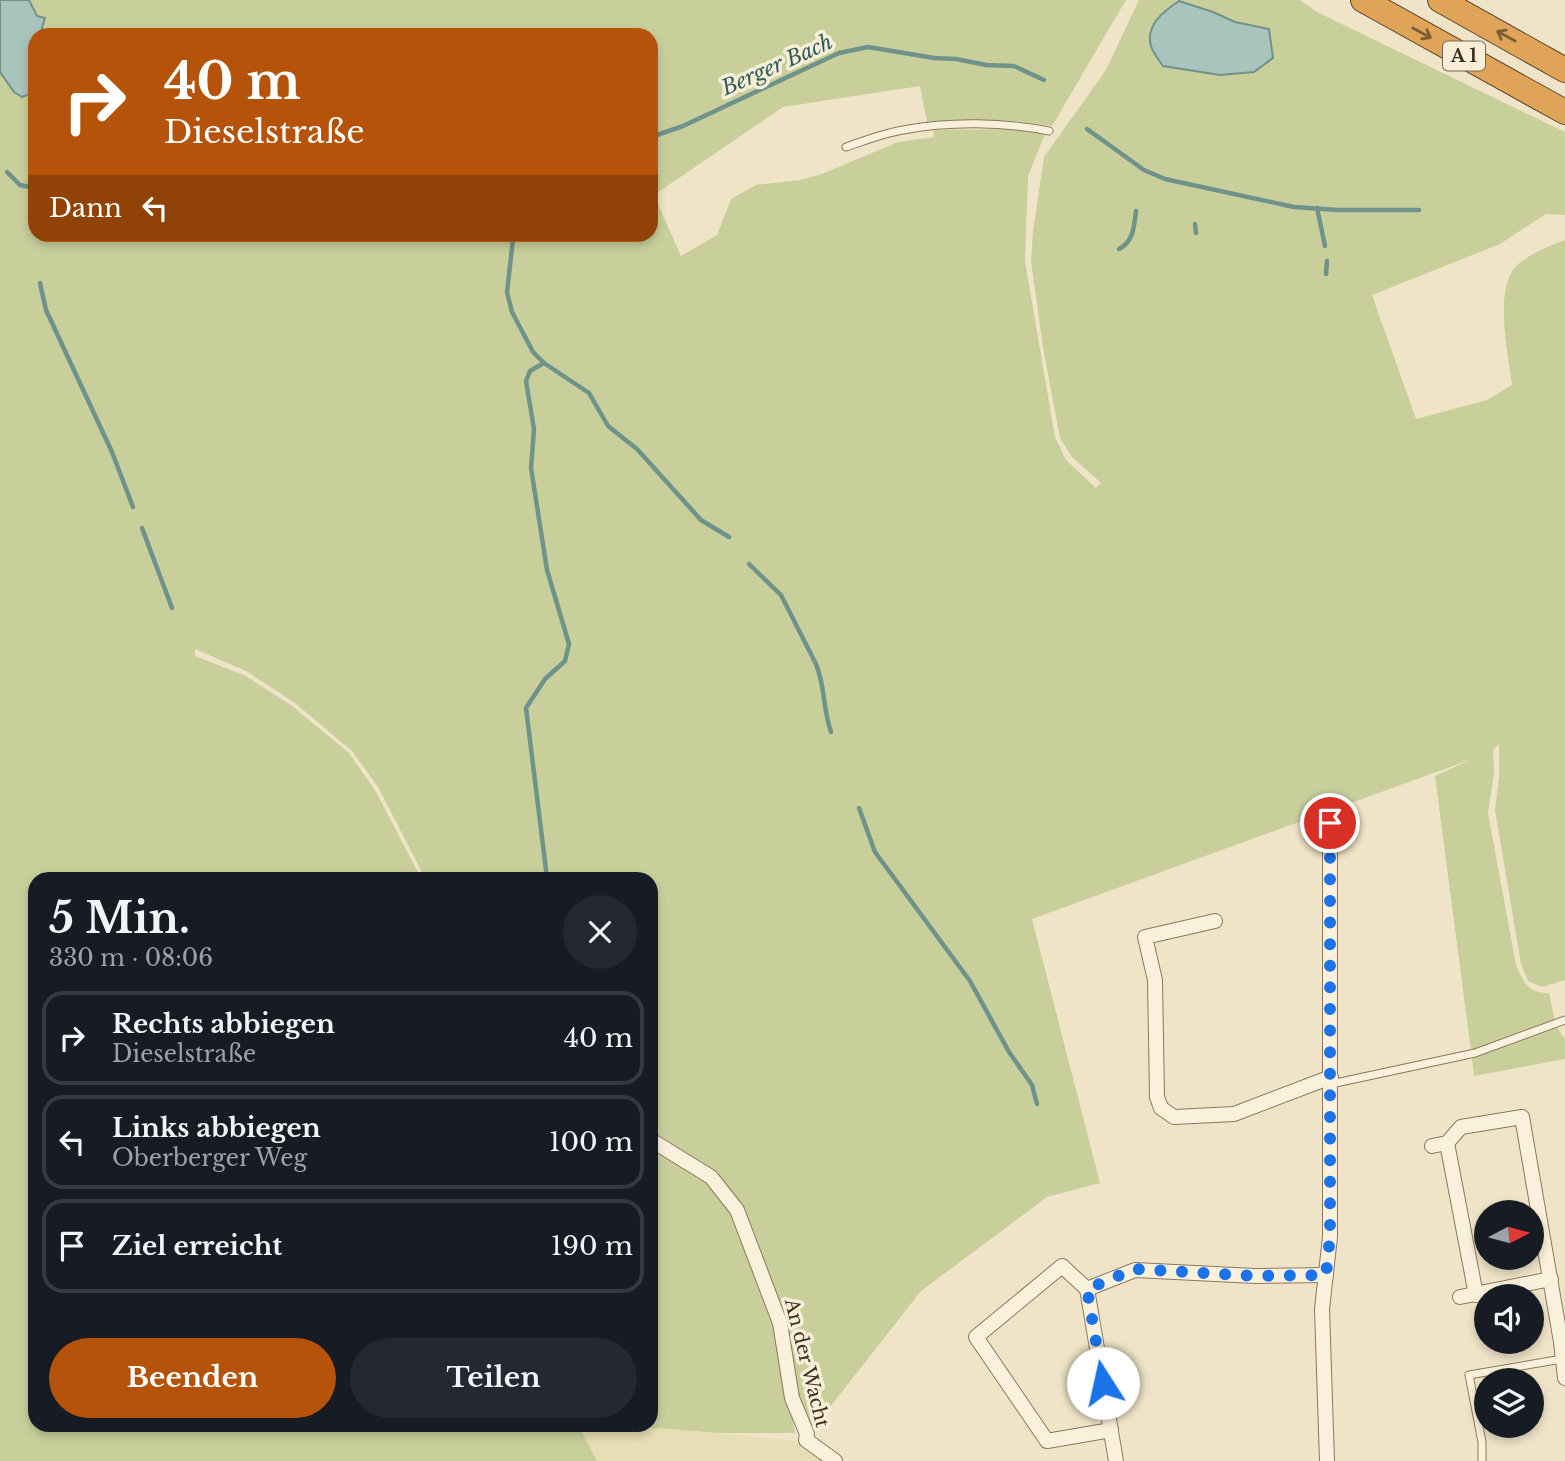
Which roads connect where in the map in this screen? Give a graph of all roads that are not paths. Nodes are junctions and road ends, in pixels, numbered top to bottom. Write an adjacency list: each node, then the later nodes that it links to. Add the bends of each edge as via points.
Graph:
1 (1363, 0): 4 (highway, A 1, one-way to 4)
2 (1440, 0): 3 (highway, A 1, one-way to 2)
3 (1565, 70)
4 (1565, 112)
5 (1049, 131): 6 (lane, via 1023,125 932,126)
6 (846, 147)
7 (1330, 823): 10 (street)
8 (1215, 920): 10 (street, via 1145,937 1155,980 1161,1108 1174,1117 1234,1114)
9 (1565, 1020): 10 (lane, via 1475,1053)
10 (1331, 1081): 14 (street)
11 (1447, 1143): 13 (street); 15 (street, via 1461,1127 1522,1117); 16 (street)
12 (658, 1144): 25 (street, An der Wacht, via 711,1177 737,1210 780,1323 792,1398 806,1440)
13 (1432, 1146)
14 (1326, 1275): 18 (street, via 1135,1269); 27 (street, via 1322,1309)
15 (1551, 1279): 17 (street); 21 (street)
16 (1474, 1284)
17 (1526, 1284)
18 (1087, 1289): 24 (street); 24 (street, via 1062,1266 976,1337 1046,1441)
19 (1474, 1294): 20 (street)
20 (1460, 1297)
21 (1563, 1342): 22 (street)
22 (1562, 1359): 23 (street); 28 (lane, via 1469,1375)
23 (1565, 1378)
24 (1111, 1430): 26 (street)
25 (835, 1461)
26 (1116, 1461)
27 (1327, 1461)
28 (1482, 1461)

